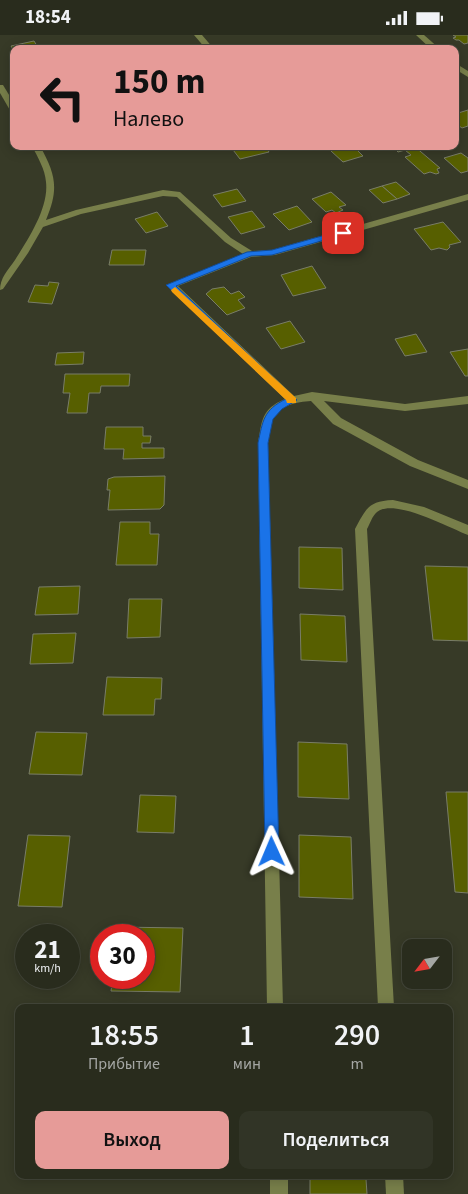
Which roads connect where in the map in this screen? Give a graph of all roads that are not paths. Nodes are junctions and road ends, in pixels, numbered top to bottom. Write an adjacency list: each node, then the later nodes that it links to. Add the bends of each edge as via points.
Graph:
1 (198, 35): 3 (street)
2 (420, 35): 4 (street)
3 (207, 45)
4 (431, 45)
5 (0, 87): 6 (street)
6 (10, 103)
7 (38, 150): 9 (street, via 47,165 51,186)
8 (468, 197): 10 (street, via 272,253)
9 (40, 225): 10 (street, via 79,212 163,193 180,195 228,240); 11 (street)
10 (250, 254): 13 (street, via 170,285)
11 (0, 287)
12 (312, 396): 13 (street); 14 (street, via 423,408); 15 (street, via 337,421 414,463)
13 (292, 400): 17 (street, via 278,407 268,418 263,443)
14 (468, 400)
15 (468, 485)
16 (468, 530): 18 (street, via 390,503 372,510 361,529)
17 (276, 1004)
18 (386, 1004)
19 (279, 1179): 21 (street)
20 (394, 1179): 22 (street)
21 (280, 1194)
22 (395, 1194)

